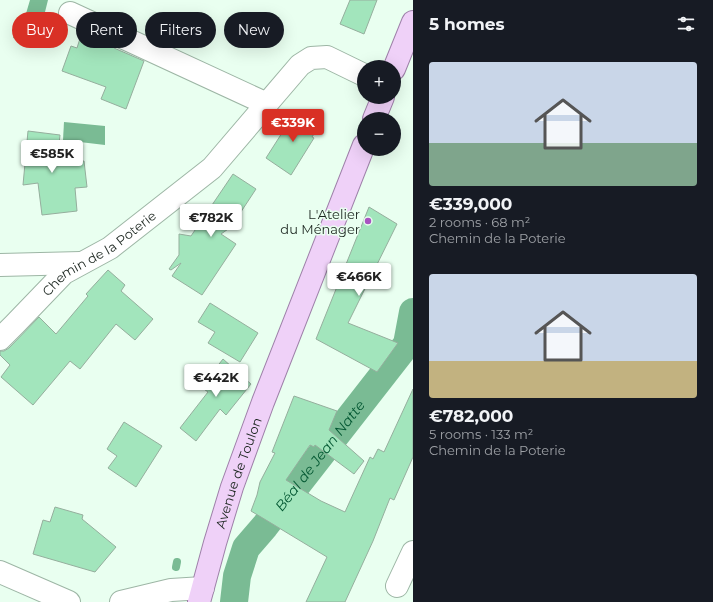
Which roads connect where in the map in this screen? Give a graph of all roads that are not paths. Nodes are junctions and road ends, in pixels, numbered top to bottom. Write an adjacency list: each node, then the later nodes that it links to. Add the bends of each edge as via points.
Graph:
1 (70, 13): 5 (street)
2 (413, 24): 3 (main road)
3 (398, 60)
4 (357, 72): 5 (street, Chemin de la Poterie, via 327,57 311,58 300,65)
5 (267, 104): 7 (street, Chemin de la Poterie, via 212,168 110,248)
6 (360, 156): 13 (main road, Avenue de Toulon, via 237,472)
7 (83, 263): 8 (street); 9 (street, Chemin de la Poterie, via 64,273)
8 (0, 265)
9 (0, 339)
10 (413, 552): 12 (street)
11 (0, 572): 14 (street)
12 (397, 586)
13 (201, 595): 15 (street, via 171,590)
14 (69, 602)
15 (121, 602)

